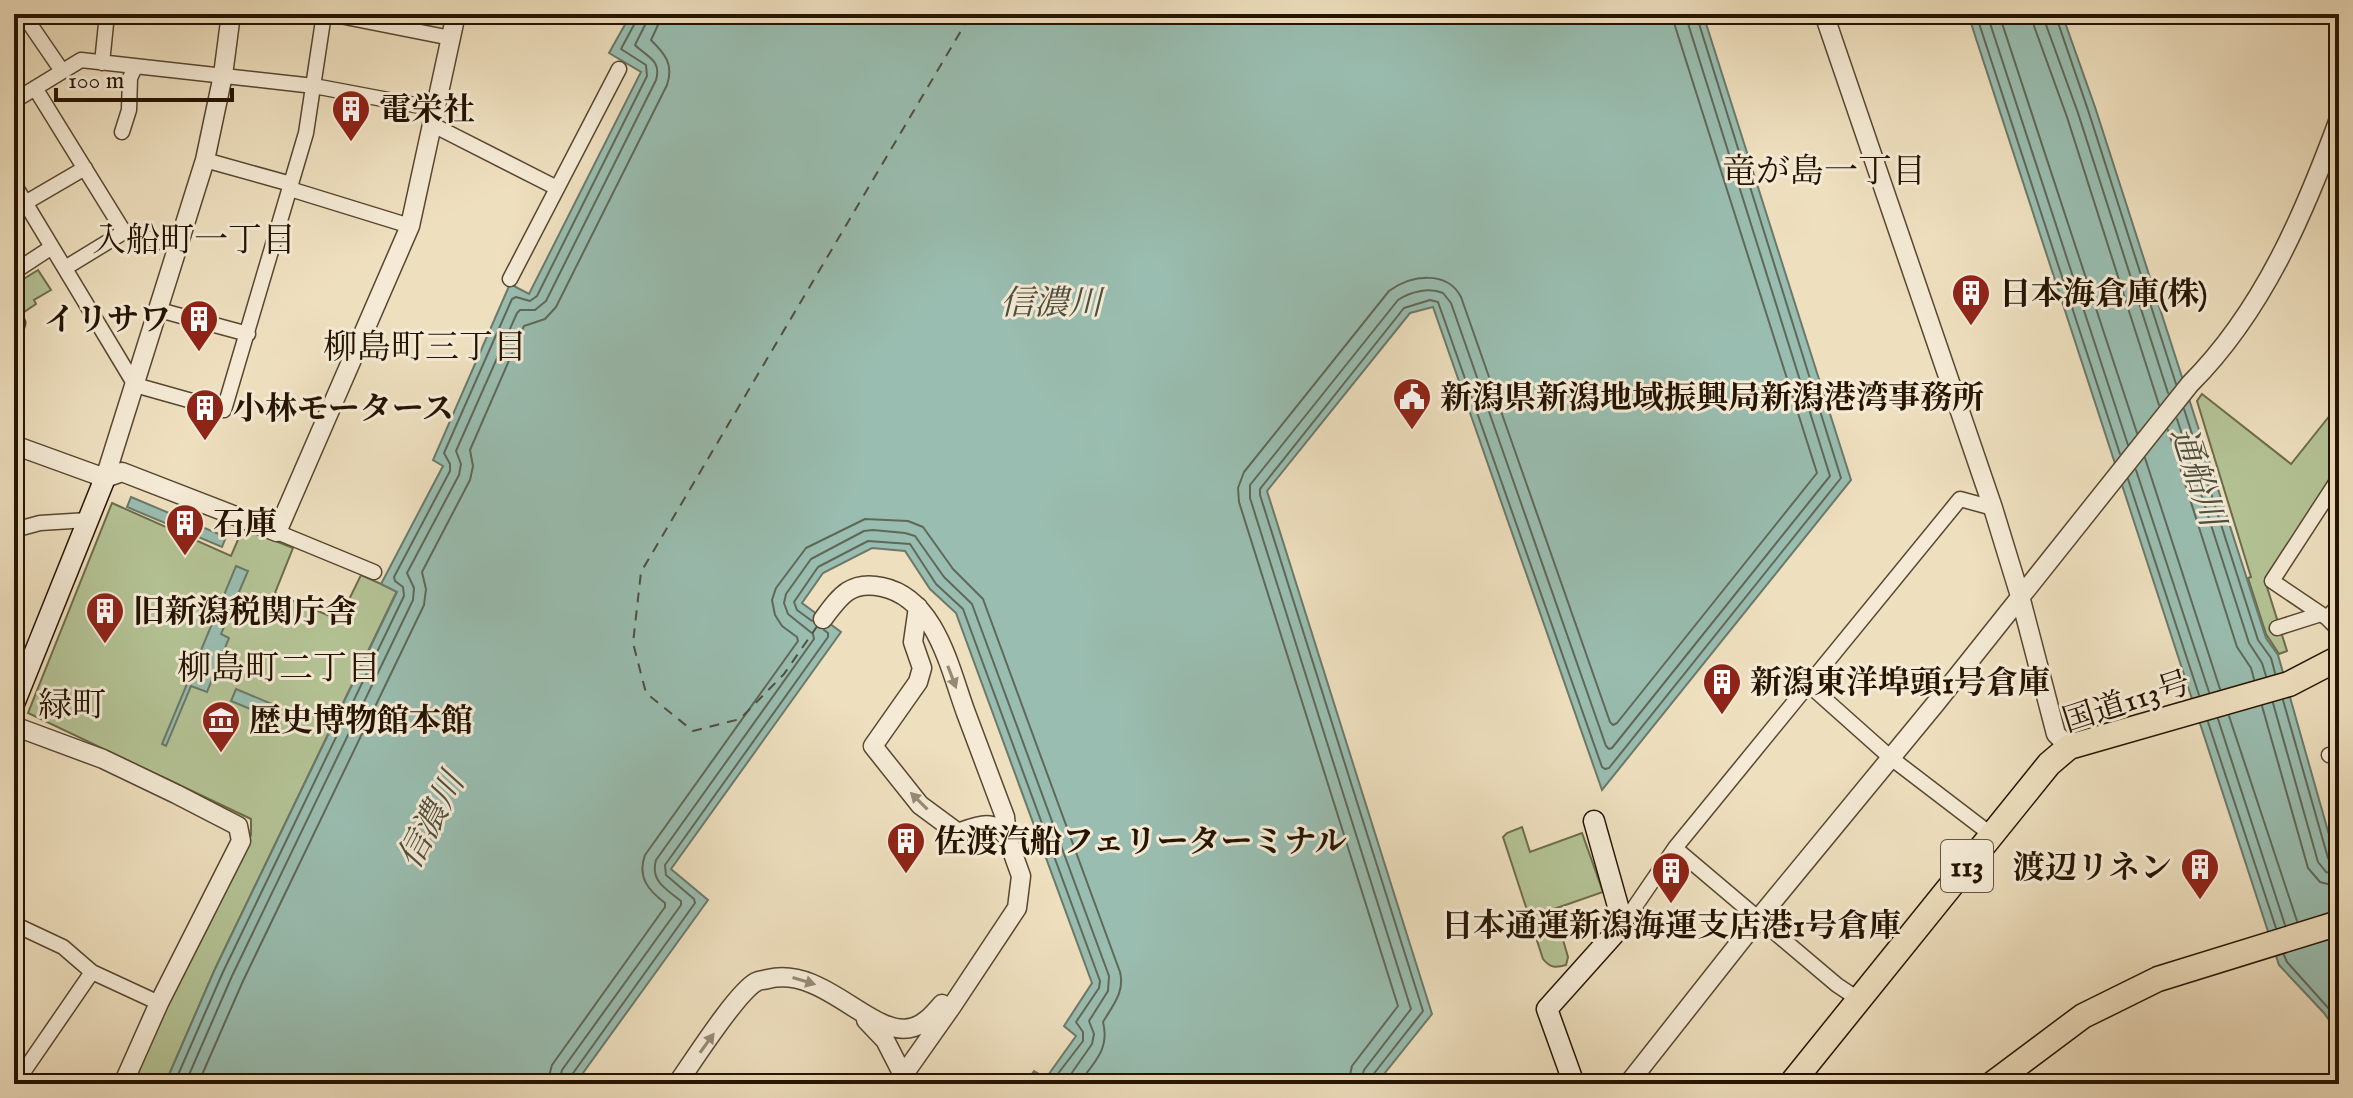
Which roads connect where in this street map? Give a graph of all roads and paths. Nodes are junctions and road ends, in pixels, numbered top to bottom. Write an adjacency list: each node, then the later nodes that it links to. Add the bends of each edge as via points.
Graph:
1 (23, 14): 11 (street)
2 (107, 14): 8 (street)
3 (231, 14): 12 (street)
4 (327, 14): 7 (street); 13 (street)
5 (456, 14): 7 (street)
6 (1824, 14): 40 (street)
7 (451, 38): 16 (street)
8 (102, 63): 9 (street); 11 (street, via 81,60)
9 (135, 67): 12 (street); 18 (street)
10 (619, 69): 23 (street)
11 (62, 71): 14 (street)
12 (223, 75): 13 (street); 19 (street)
13 (314, 86): 16 (street); 22 (street)
14 (35, 88): 15 (street); 20 (street)
15 (14, 101)
16 (434, 117): 23 (street); 25 (street)
17 (2339, 119): 45 (street, via 2310,197 2269,280 2214,360)
18 (122, 132)
19 (205, 160): 22 (street); 27 (street)
20 (85, 168): 24 (street); 26 (street)
21 (14, 185): 24 (street)
22 (291, 186): 25 (street); 34 (street)
23 (557, 188): 31 (street)
24 (25, 203): 28 (street)
25 (410, 226): 43 (street)
26 (124, 232): 27 (street); 29 (street)
27 (176, 246): 32 (street)
28 (52, 247): 29 (street); 30 (street)
29 (65, 268): 36 (street)
30 (14, 272)
31 (510, 279)
32 (159, 310): 34 (street); 36 (street)
33 (14, 315): 35 (street)
34 (248, 334): 36 (street, via 224,410)
35 (14, 336)
36 (135, 385): 38 (street)
37 (14, 445): 38 (street)
38 (105, 478): 41 (main road); 43 (street, via 122,472)
39 (2339, 478): 48 (street, via 2272,581)
40 (1993, 508): 45 (street); 53 (street, via 1960,499)
41 (88, 520): 42 (street); 54 (main road)
42 (14, 530)
43 (277, 532): 44 (street)
44 (374, 572)
45 (2020, 596): 56 (street, via 2056,734); 57 (street)
46 (2339, 605): 48 (street)
47 (918, 607): 49 (street, via 891,589 857,586 841,594); 60 (street, one-way to 60, via 937,635 1005,817); 60 (street, one-way to 47, via 986,824 958,833 920,805 873,746 918,682 922,668 913,642)
48 (2324, 616): 50 (street); 51 (street)
49 (823, 619)
50 (2277, 628)
51 (2339, 630)
52 (2339, 658): 56 (highway, 国道113号 / 113, via 2289,684)
53 (1809, 685): 57 (street); 61 (street)
54 (14, 704)
55 (14, 726): 71 (street, via 103,759 238,826 241,841)
56 (2069, 747): 59 (highway, 国道113号 / 113, via 2049,764)
57 (1891, 758): 59 (street); 62 (street)
58 (1594, 821): 65 (main road)
59 (1993, 836): 69 (highway, 国道113号 / 113)
60 (1007, 837): 68 (street, via 1021,876 1017,908)
61 (1675, 848): 62 (street); 65 (street)
62 (1759, 918): 69 (street); 77 (street)
63 (2339, 923): 79 (highway, via 2131,991 2083,1016)
64 (14, 924): 67 (street, via 63,947)
65 (1623, 924): 76 (main road, via 1547,1009)
66 (2339, 938): 80 (highway, via 2162,991 2113,1012 2068,1038)
67 (92, 972): 71 (street); 73 (street)
68 (963, 988): 70 (street, via 927,1020 907,1029 887,1026); 72 (street)
69 (1858, 999): 78 (highway, 国道113号 / 113)
70 (847, 1002): 72 (street, via 885,1040); 75 (street, one-way to 70, via 756,982 793,977)
71 (159, 1003): 74 (street)
72 (900, 1080)
73 (15, 1084)
74 (123, 1084)
75 (677, 1084)
76 (1574, 1084)
77 (1628, 1084)
78 (1791, 1084)
79 (1992, 1084)
80 (2008, 1084)

